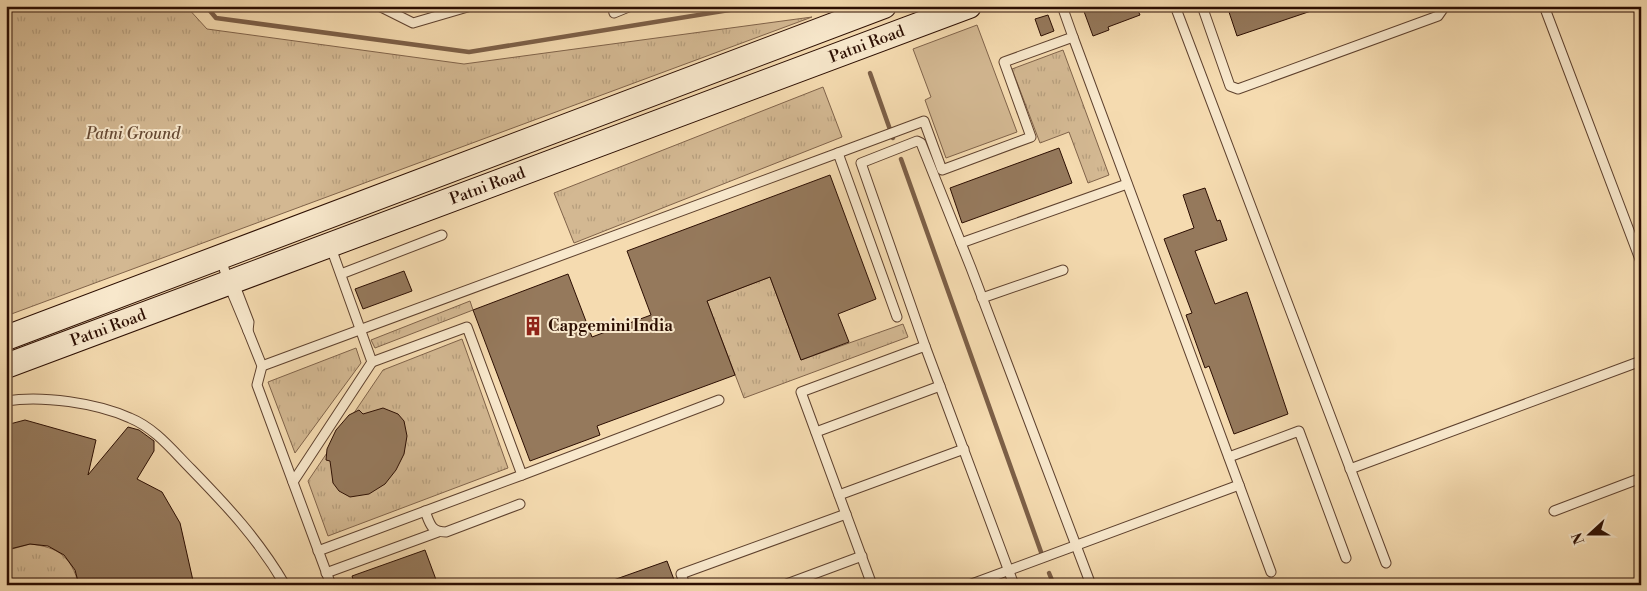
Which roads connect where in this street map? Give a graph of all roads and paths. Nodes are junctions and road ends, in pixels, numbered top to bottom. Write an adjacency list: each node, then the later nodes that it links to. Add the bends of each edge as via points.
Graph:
1 (379, 6): 2 (lane, via 413,23)
2 (471, 6)
3 (612, 6): 4 (lane, via 614,12)
4 (631, 6)
5 (968, 6): 19 (main road, Patni Road)
6 (1062, 6): 12 (lane)
7 (1175, 6): 40 (lane)
8 (1202, 6): 9 (lane, via 1224,74 1230,86 1238,89 1438,16)
9 (1445, 6)
10 (1544, 6): 21 (lane)
11 (871, 8): 20 (main road, Patni Road)
12 (1073, 37): 13 (lane, via 1004,62 1031,137 942,170 924,121); 16 (lane)
13 (858, 146): 14 (lane); 15 (lane)
14 (838, 153): 26 (lane); 27 (lane)
15 (861, 163): 18 (lane, via 910,143 917,141 921,144); 29 (lane)
16 (1127, 184): 18 (lane); 39 (lane)
17 (442, 235): 23 (lane)
18 (960, 243): 25 (lane)
19 (330, 245): 23 (lane); 24 (main road, Patni Road)
20 (221, 257): 24 (lane); 28 (main road, Patni Road)
21 (1641, 262)
22 (1064, 270): 25 (lane)
23 (341, 274): 27 (lane)
24 (230, 282): 32 (main road, Patni Road); 33 (lane)
25 (982, 298): 51 (lane)
26 (897, 317)
27 (360, 330): 30 (lane); 33 (lane)
28 (6, 338)
29 (926, 346): 34 (lane); 37 (lane, via 801,392)
30 (372, 362): 41 (lane, via 467,327); 43 (lane)
31 (1640, 362): 40 (lane)
32 (6, 366)
33 (262, 366): 43 (lane, via 257,385)
34 (940, 386): 37 (lane); 38 (lane)
35 (719, 400): 41 (lane)
36 (6, 402): 59 (lane, via 46,400 95,408 131,418 152,430 242,521)
37 (816, 432): 45 (lane)
38 (964, 449): 45 (lane); 56 (lane)
39 (1228, 457): 44 (lane); 54 (lane, via 1299,431)
40 (1350, 469): 55 (lane)
41 (522, 475): 47 (lane)
42 (1641, 478): 48 (lane)
43 (293, 482): 52 (lane)
44 (1239, 485): 51 (lane); 57 (lane)
45 (839, 495): 49 (lane)
46 (520, 504): 50 (lane, via 446,532)
47 (425, 511): 50 (lane, via 432,529); 52 (lane)
48 (1554, 511)
49 (846, 514): 53 (lane); 61 (lane, via 681,574)
50 (438, 532): 58 (lane)
51 (1076, 546): 56 (lane); 66 (lane)
52 (318, 551): 58 (lane)
53 (862, 556): 62 (lane); 63 (lane)
54 (1346, 558)
55 (1386, 563)
56 (1008, 570): 64 (lane); 65 (lane)
57 (1271, 572)
58 (326, 573): 60 (lane)
59 (285, 585)
60 (331, 585)
61 (685, 585)
62 (784, 585)
63 (872, 585)
64 (969, 585)
65 (1014, 585)
66 (1091, 585)

